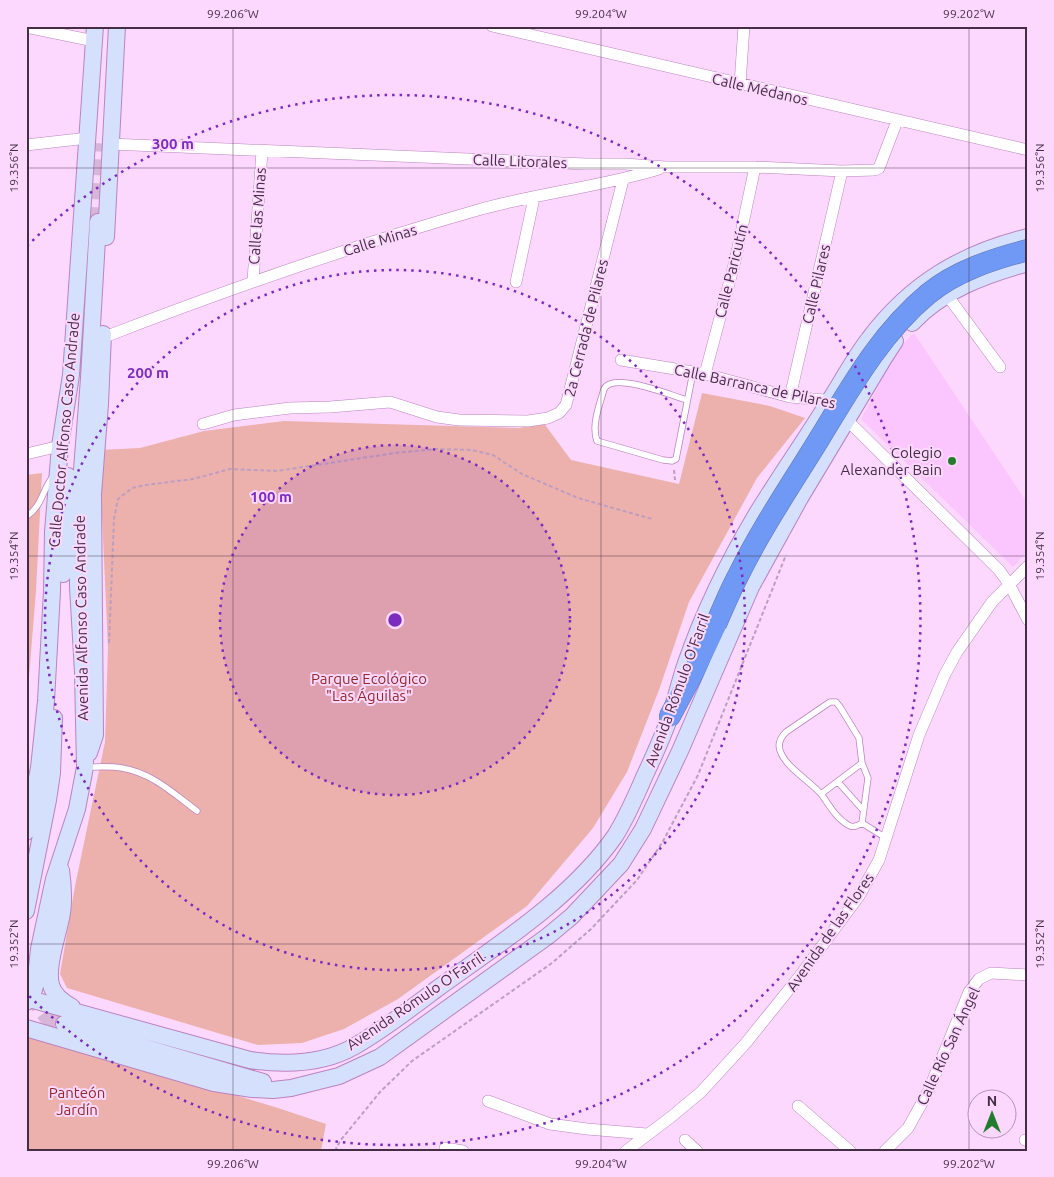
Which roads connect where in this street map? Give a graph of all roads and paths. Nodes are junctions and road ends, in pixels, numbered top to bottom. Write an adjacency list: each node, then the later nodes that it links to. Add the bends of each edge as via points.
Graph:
1 (117, 26): 9 (main road, Calle Doctor Alfonso Caso Andrade)
2 (492, 26): 6 (street, Calle Médanos)
3 (744, 26): 6 (street)
4 (26, 27): 5 (street)
5 (95, 34): 8 (main road, Calle Doctor Alfonso Caso Andrade)
6 (740, 84): 7 (street, Calle Médanos)
7 (897, 121): 11 (street, Calle Médanos); 15 (street, Calle Litorales, via 879,168)
8 (88, 138): 10 (street); 35 (main road, Calle Doctor Alfonso Caso Andrade, via 71,375)
9 (110, 144): 12 (street, Calle Litorales); 24 (main road, Calle Doctor Alfonso Caso Andrade)
10 (26, 145)
11 (1028, 150)
12 (262, 151): 13 (street, Calle Litorales); 21 (street, Calle las Minas)
13 (665, 167): 14 (street, Calle Litorales); 16 (street, Calle Minas)
14 (755, 167): 15 (street, Calle Litorales); 28 (street, Calle Paricutín, via 735,261)
15 (842, 171): 29 (street, Calle Pilares)
16 (623, 180): 17 (street, Calle Minas); 33 (street, 2a Cerrada de Pilares, via 566,406 559,413 528,421 459,420 437,417 390,402 290,408 234,415)
17 (534, 198): 21 (street, Calle Minas, via 480,210); 22 (street)
18 (1028, 237): 31 (main road, Avenida Rómulo O'Farril, via 965,257 921,285 869,339)
19 (1028, 250): 48 (highway, bridge, via 980,264 956,276 929,293 881,342 763,530)
20 (1028, 263): 23 (main road, Avenida Rómulo O'Farril, via 987,275)
21 (253, 281): 24 (street, Calle Minas)
22 (516, 282)
23 (947, 295): 26 (street); 34 (main road, Avenida Rómulo O'Farril, via 899,336)
24 (102, 338): 50 (main road, Calle Doctor Alfonso Caso Andrade, via 93,494 95,736)
25 (621, 360): 27 (street, Calle Barranca de Pilares)
26 (1000, 367)
27 (693, 372): 28 (street, Calle Barranca de Pilares); 30 (lane)
28 (705, 374): 29 (street, Calle Barranca de Pilares)
29 (790, 396): 31 (street, Calle Barranca de Pilares)
30 (687, 400): 30 (lane, via 630,383 606,384 596,423 597,441 663,460 676,459)
31 (830, 400): 32 (main road, Avenida Rómulo O'Farril); 34 (street, Calle Barranca de Pilares, via 843,404)
32 (820, 416): 34 (main road, via 834,412); 48 (main road, Avenida Rómulo O'Farril, via 756,515 709,602 685,664)
33 (203, 424)
34 (845, 424): 41 (street, Calle Barranca de Pilares, via 999,570); 67 (main road, Avenida Rómulo O'Farril, via 751,587 666,781 643,829 621,864 572,916 548,936 410,1036 366,1064 339,1076)
35 (60, 446): 36 (street); 37 (main road, Calle Doctor Alfonso Caso Andrade)
36 (26, 454)
37 (58, 470): 38 (lane, via 45,488 35,511); 42 (main road, Calle Doctor Alfonso Caso Andrade)
38 (27, 516)
39 (652, 519): 45 (path, via 578,498 522,474 493,455 472,450 395,453 277,471 230,469 193,479 132,488 118,499 114,519)
40 (1028, 566): 41 (street, Avenida de las Flores)
41 (1009, 584): 43 (street, Calle Barranca de Pilares); 57 (street, Avenida de las Flores, via 992,602 945,674 919,735)
42 (51, 620): 44 (main road); 47 (main road, Calle Doctor Alfonso Caso Andrade)
43 (1028, 620)
44 (59, 635): 46 (main road, Avenida Alfonso Caso Andrade); 50 (main road, Avenida Alfonso Caso Andrade, via 67,480 94,222 78,534)
45 (109, 646)
46 (58, 659): 47 (main road); 59 (main road, Avenida Alfonso Caso Andrade, via 52,773)
47 (48, 675): 56 (main road, Calle Doctor Alfonso Caso Andrade)
48 (670, 716): 64 (main road, Avenida Rómulo O'Farril, via 631,808 615,836 596,859 550,906 354,1047 310,1060 270,1063)
49 (862, 763): 51 (lane); 52 (lane, via 859,738 836,702 830,702 786,732 781,737 781,752); 53 (lane, via 868,778)
50 (85, 767): 54 (lane, via 140,772 155,779); 58 (main road, Avenida Alfonso Caso Andrade, via 77,809)
51 (838, 782): 52 (lane); 53 (lane)
52 (821, 794): 55 (lane, via 848,825)
53 (863, 810): 55 (lane)
54 (197, 811)
55 (862, 824): 57 (lane)
56 (26, 832)
57 (886, 838): 70 (street, Avenida de las Flores, via 879,860 859,896 745,1044 701,1092)
58 (60, 864): 60 (main road, Avenida Alfonso Caso Andrade); 64 (main road, via 62,912 50,972 51,986 62,1002)
59 (26, 911)
60 (39, 949): 61 (main road); 63 (main road, Avenida Alfonso Caso Andrade, via 35,986)
61 (26, 969)
62 (1028, 975): 77 (street, Calle Río San Ángel, via 991,973 979,979 969,992 928,1092 908,1128)
63 (27, 999): 64 (main road, Avenida Rómulo O'Farril)
64 (78, 1011)
65 (64, 1024): 67 (main road, via 263,1082)
66 (26, 1028): 67 (main road, Avenida Rómulo O'Farril, via 214,1083 273,1090)
67 (305, 1084)
68 (488, 1101): 70 (street, via 550,1124)
69 (798, 1106): 76 (street)
70 (647, 1134): 74 (street, Avenida de las Flores)
71 (686, 1140): 75 (street)
72 (445, 1148): 73 (street)
73 (463, 1151)
74 (626, 1151)
75 (697, 1151)
76 (850, 1151)
77 (885, 1151)

